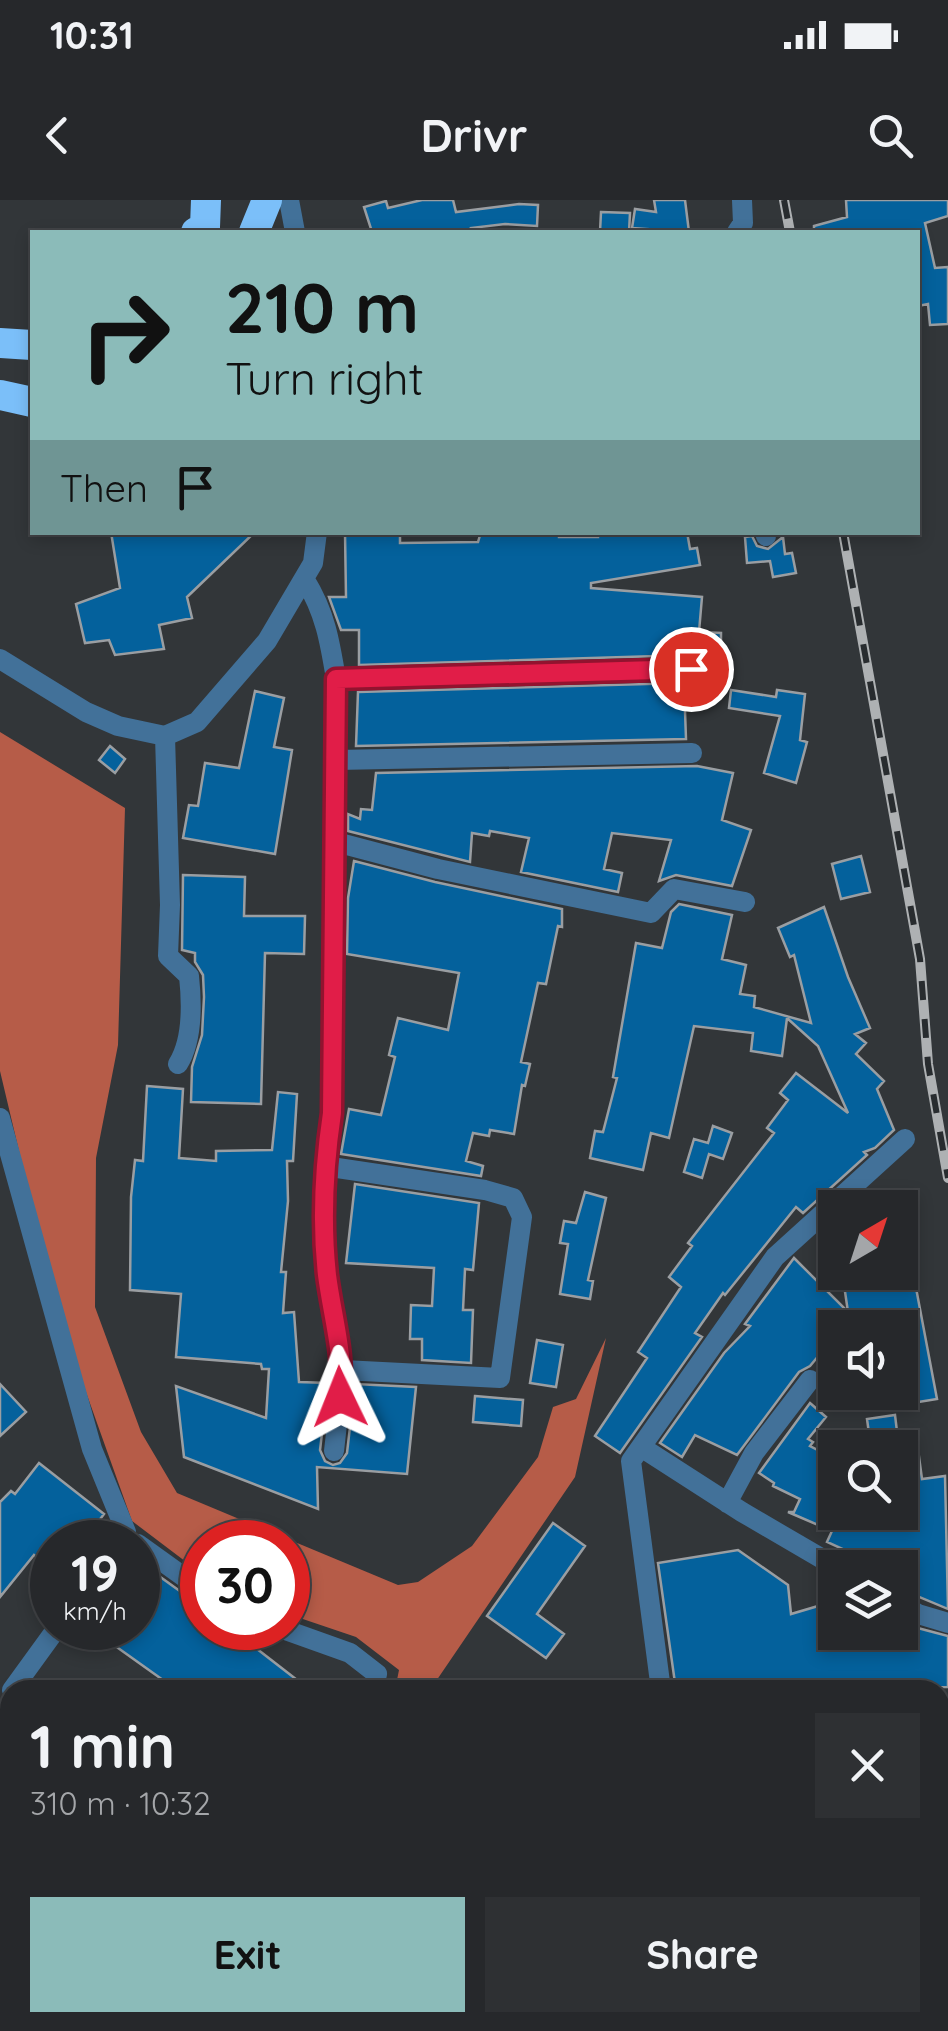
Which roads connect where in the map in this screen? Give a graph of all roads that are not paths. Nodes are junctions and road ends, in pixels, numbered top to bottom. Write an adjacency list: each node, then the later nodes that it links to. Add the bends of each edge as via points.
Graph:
1 (206, 200): 5 (highway)
2 (267, 200): 6 (highway)
3 (289, 200): 7 (street)
4 (742, 200): 8 (street)
5 (200, 230)
6 (255, 230)
7 (295, 230)
8 (737, 230)
9 (0, 343): 10 (highway)
10 (30, 345)
11 (0, 395): 12 (highway)
12 (30, 402)
13 (317, 535): 14 (street)
14 (305, 580): 17 (street, via 328,630); 18 (street, via 219,699 197,722)
15 (0, 659): 18 (street, via 86,712)
16 (691, 669): 17 (street)
17 (336, 679): 20 (street)
18 (165, 736): 23 (street, via 168,956 189,976 191,995 186,1050)
19 (692, 753): 20 (street)
20 (336, 760): 21 (street)
21 (332, 842): 22 (street, via 651,913 674,889); 26 (street, via 332,1113)
22 (745, 902)
23 (178, 1064)
24 (0, 1118): 32 (street, via 92,1449)
25 (905, 1139): 29 (street, via 775,1257)
26 (324, 1166): 27 (street, via 326,1270); 27 (street, via 485,1190 514,1198 522,1217 500,1378)
27 (343, 1370): 30 (street)
28 (810, 1380): 31 (street)
29 (641, 1447): 31 (street); 40 (street, via 631,1461)
30 (334, 1451)
31 (726, 1502): 33 (street)
32 (122, 1520)
33 (818, 1556)
34 (918, 1614): 35 (street)
35 (948, 1623)
36 (310, 1639): 39 (street, via 350,1653 377,1674)
37 (41, 1650): 38 (street)
38 (19, 1680)
39 (376, 1680)
40 (660, 1680)

